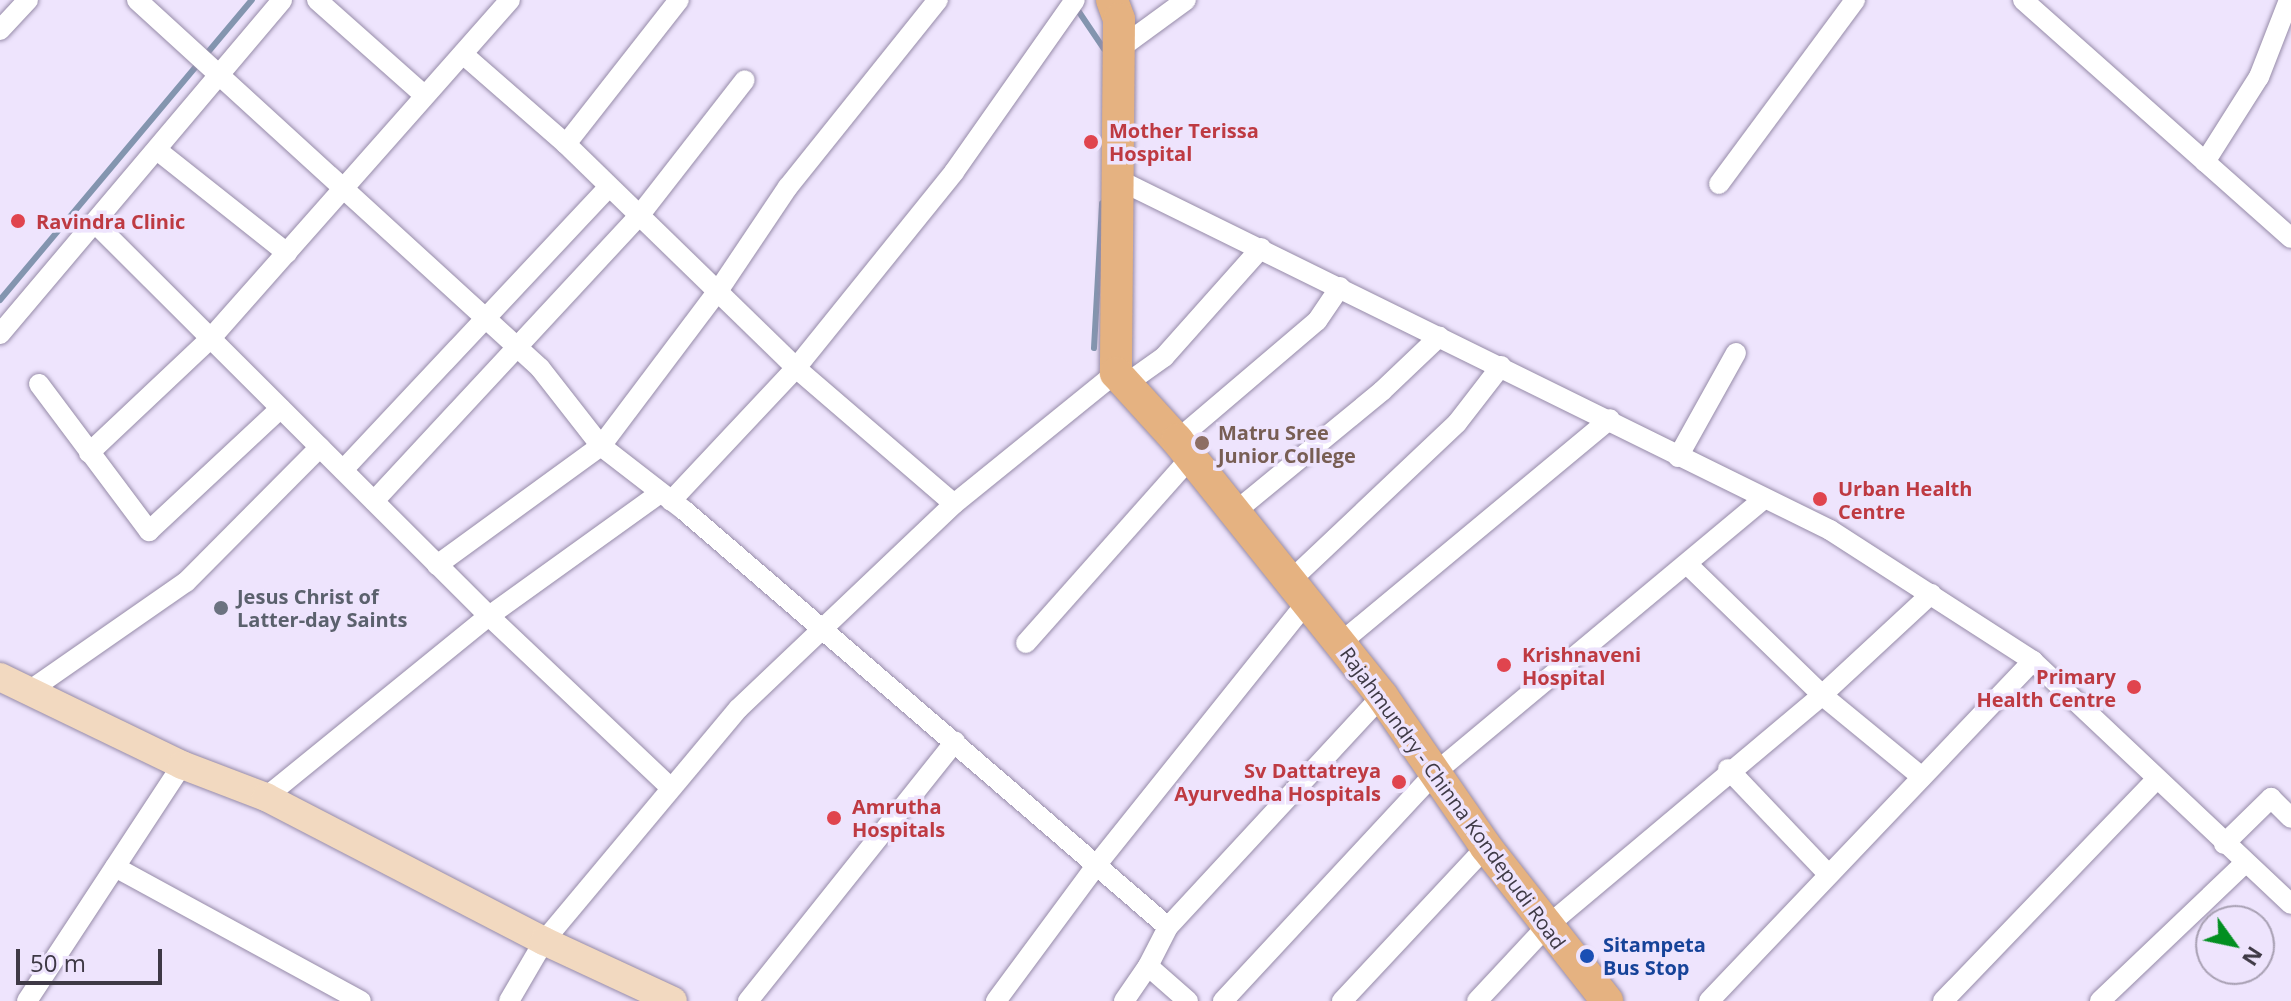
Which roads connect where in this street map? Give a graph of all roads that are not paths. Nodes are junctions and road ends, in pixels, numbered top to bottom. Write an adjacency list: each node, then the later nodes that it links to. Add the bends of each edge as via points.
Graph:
1 (28, 0): 14 (street)
2 (137, 0): 16 (street)
3 (282, 0): 16 (street)
4 (317, 0): 18 (street)
5 (510, 0): 15 (street)
6 (679, 0): 19 (street)
7 (938, 0): 32 (street, via 788,187)
8 (1075, 0): 40 (street, via 954,172)
9 (1186, 0): 13 (street)
10 (1855, 0): 23 (street)
11 (2023, 0): 21 (street)
12 (2289, 0): 21 (street, via 2259,77)
13 (1111, 17): 22 (main road)
14 (0, 30)
15 (464, 55): 18 (street); 19 (street)
16 (221, 73): 20 (street); 25 (street)
17 (745, 80): 26 (street)
18 (425, 96): 25 (street)
19 (566, 144): 24 (street)
20 (157, 150): 27 (street); 30 (street)
21 (2205, 162): 28 (street)
22 (1115, 178): 29 (street); 41 (main road)
23 (1719, 184)
24 (609, 187): 26 (street); 33 (street)
25 (344, 188): 30 (street); 33 (street)
26 (639, 216): 32 (street); 37 (street)
27 (95, 223): 34 (street); 36 (street)
28 (2291, 238)
29 (1261, 248): 31 (street); 41 (street, via 1164,357)
30 (287, 253): 36 (street)
31 (1340, 287): 35 (street); 47 (street, via 1317,321)
32 (718, 291): 40 (street); 45 (street)
33 (488, 320): 37 (street); 50 (street)
34 (0, 334)
35 (1439, 337): 39 (street); 55 (street)
36 (211, 338): 43 (street); 48 (street)
37 (518, 347): 45 (street); 53 (street)
38 (1736, 353): 49 (street)
39 (1501, 366): 44 (street); 58 (street, via 1457,423)
40 (796, 368): 51 (street); 54 (street)
41 (1121, 378): 47 (main road, Rajahmundry - Chinna Kondepudi Road); 54 (street)
42 (39, 384): 48 (street)
43 (281, 408): 46 (street); 48 (street, via 149,531)
44 (1610, 419): 49 (street); 63 (street)
45 (601, 446): 51 (street); 57 (street)
46 (320, 447): 50 (street); 66 (street, via 186,582)
47 (1184, 448): 55 (main road, Rajahmundry - Chinna Kondepudi Road); 62 (street)
48 (89, 453)
49 (1678, 457): 52 (street)
50 (343, 470): 53 (street)
51 (666, 497): 60 (street); 61 (street)
52 (1763, 500): 56 (street); 59 (street, via 1830,530)
53 (374, 501): 57 (street)
54 (954, 504): 61 (street)
55 (1236, 511): 58 (main road, Rajahmundry - Chinna Kondepudi Road)
56 (1687, 564): 67 (street); 72 (street)
57 (437, 565): 60 (street)
58 (1298, 591): 63 (main road, Rajahmundry - Chinna Kondepudi Road); 80 (street)
59 (1931, 594): 64 (street); 67 (street)
60 (489, 616): 75 (street); 76 (street)
61 (820, 628): 69 (street); 75 (street, via 738,709)
62 (1026, 643)
63 (1339, 644): 68 (main road, Rajahmundry - Chinna Kondepudi Road)
64 (2033, 661): 73 (street); 74 (street)
65 (0, 677): 66 (street)
66 (29, 691): 70 (street)
67 (1822, 695): 71 (street); 73 (street)
68 (1382, 696): 72 (main road, Rajahmundry - Chinna Kondepudi Road); 85 (street)
69 (955, 742): 80 (street); 94 (street)
70 (182, 765): 76 (street); 82 (street)
71 (1728, 769): 83 (street); 86 (street)
72 (1436, 772): 79 (main road, Rajahmundry - Chinna Kondepudi Road); 98 (street)
73 (1922, 777): 83 (street)
74 (2157, 779): 78 (street); 102 (street)
75 (671, 788): 87 (street)
76 (266, 797): 87 (street)
77 (2291, 818): 78 (street, via 2271,798)
78 (2224, 844): 81 (street)
79 (1486, 847): 86 (main road, Rajahmundry - Chinna Kondepudi Road); 99 (street)
80 (1098, 863): 85 (street); 95 (street)
81 (2244, 864): 84 (street); 103 (street)
82 (115, 867): 90 (street); 91 (street)
83 (1829, 875): 101 (street)
84 (2291, 904)
85 (1168, 927): 88 (street)
86 (1546, 927): 89 (main road, Rajahmundry - Chinna Kondepudi Road); 100 (street)
87 (544, 941): 92 (street); 93 (street)
88 (1148, 966): 96 (street); 97 (street)
89 (1597, 997)
90 (27, 1001)
91 (361, 1001)
92 (509, 1001)
93 (673, 1001)
94 (748, 1001)
95 (996, 1001)
96 (1124, 1001)
97 (1188, 1001)
98 (1223, 1001)
99 (1342, 1001)
100 (1477, 1001)
101 (1709, 1001)
102 (1943, 1001)
103 (2100, 1001)

